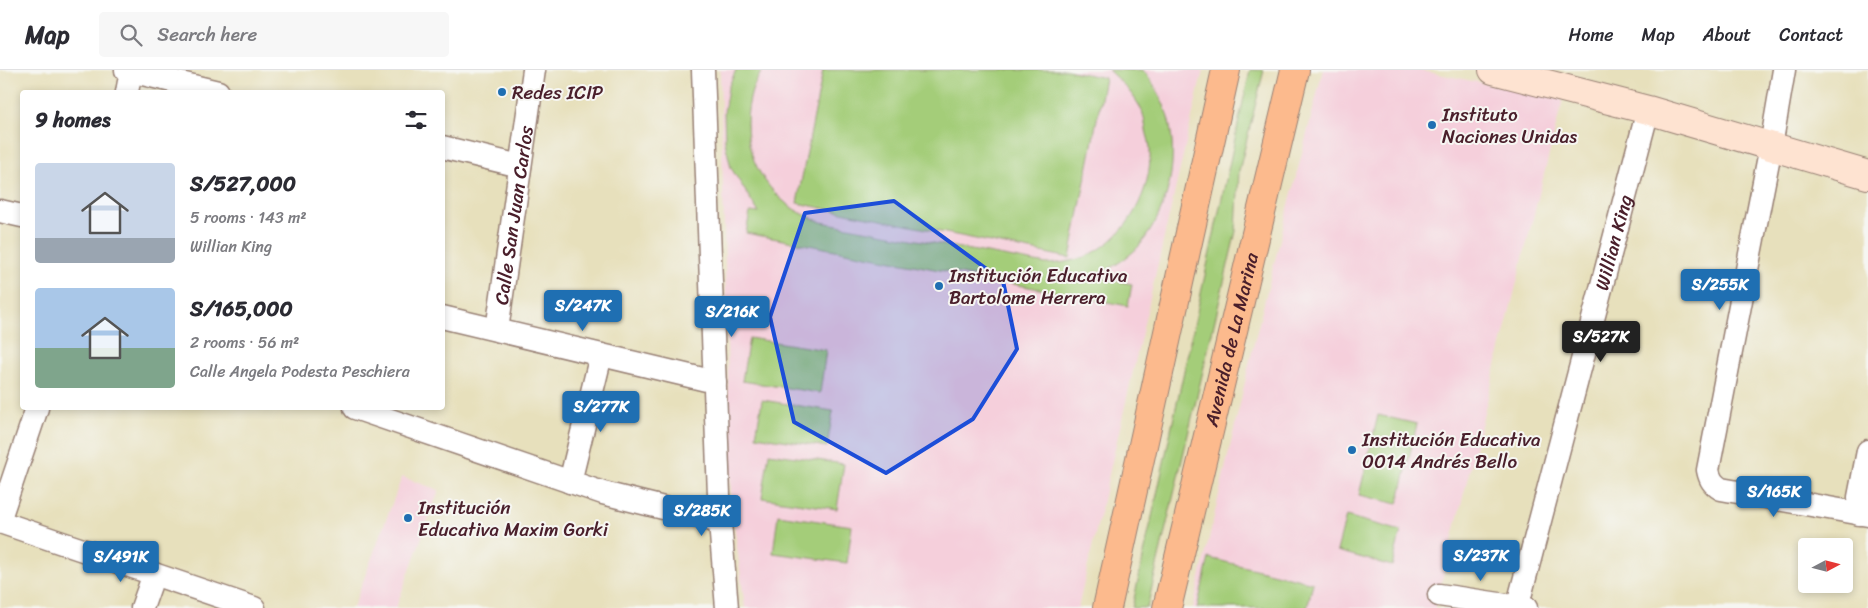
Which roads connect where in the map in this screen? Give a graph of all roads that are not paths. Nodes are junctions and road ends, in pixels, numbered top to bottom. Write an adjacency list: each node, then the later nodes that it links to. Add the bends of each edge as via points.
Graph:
1 (534, 70): 12 (street, Calle San Juan Carlos)
2 (703, 70): 19 (street)
3 (1226, 70): 32 (main road)
4 (1295, 70): 33 (main road, Avenida de La Marina)
5 (1493, 70): 9 (street)
6 (1784, 70): 10 (street)
7 (128, 78): 8 (street)
8 (205, 90)
9 (1648, 110): 10 (street); 34 (street, Willian King)
10 (1772, 146): 13 (street); 24 (street, via 1709,476 1721,489)
11 (445, 148): 12 (street)
12 (520, 166): 17 (street, Calle San Juan Carlos)
13 (1868, 175)
14 (0, 211): 15 (street)
15 (20, 216)
16 (445, 319): 17 (street)
17 (497, 330): 18 (street)
18 (601, 355): 19 (street); 23 (street)
19 (715, 382): 26 (street)
20 (36, 410): 25 (street)
21 (362, 410): 23 (street)
22 (1868, 451): 24 (street, via 1860,497)
23 (570, 482): 26 (street)
24 (1864, 514)
25 (0, 520): 27 (street)
26 (720, 522): 31 (street)
27 (154, 574): 29 (street); 30 (street)
28 (1439, 595): 34 (street)
29 (142, 608)
30 (254, 608)
31 (727, 608)
32 (1106, 608)
33 (1167, 608)
34 (1520, 608)

